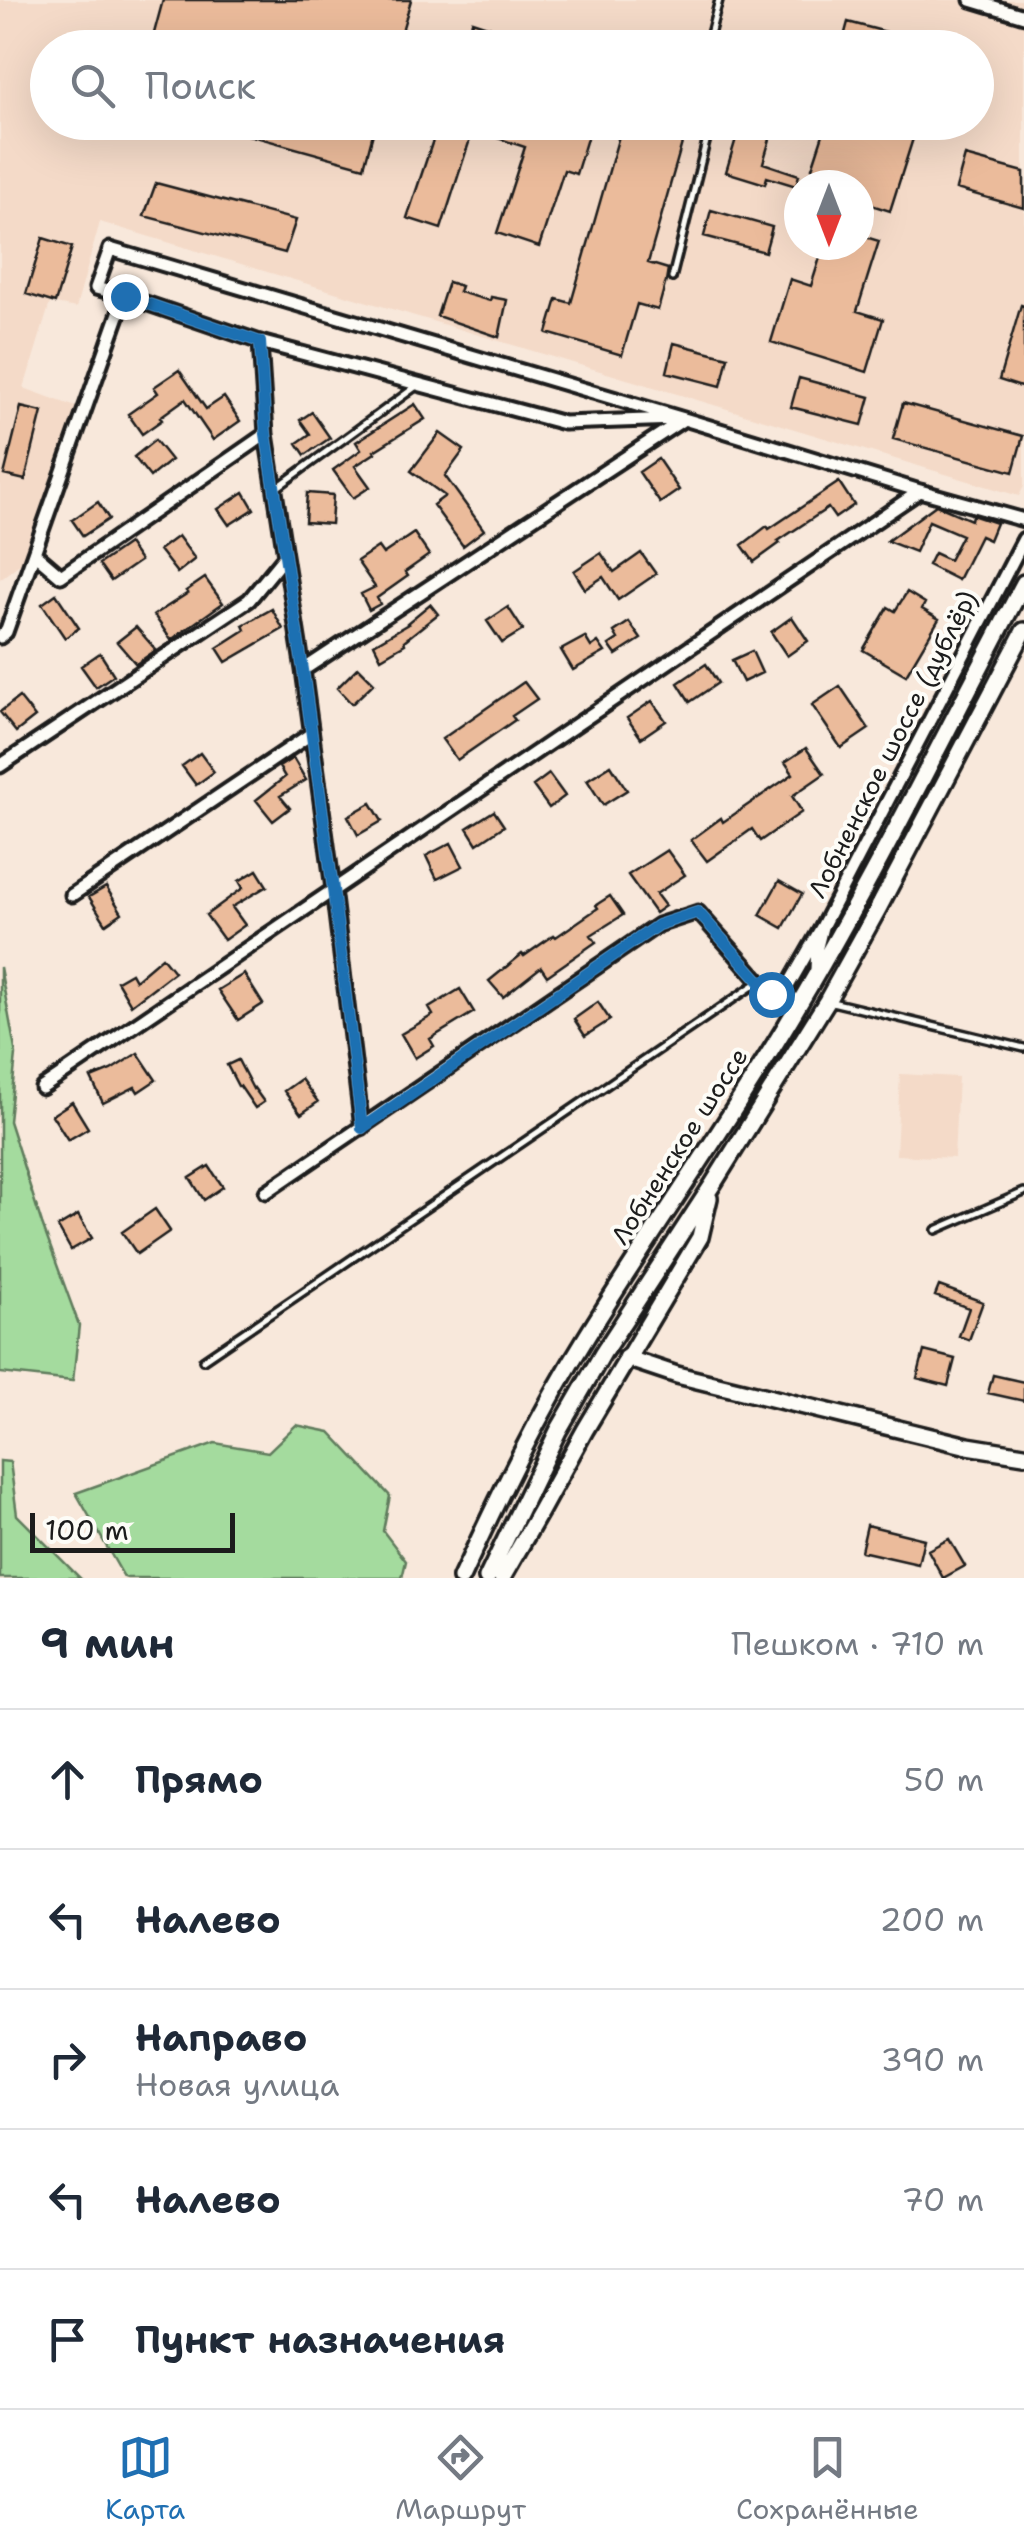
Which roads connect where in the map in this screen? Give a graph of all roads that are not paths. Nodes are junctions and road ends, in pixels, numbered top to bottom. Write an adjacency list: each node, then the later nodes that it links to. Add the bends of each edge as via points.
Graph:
1 (719, 0): 4 (lane)
2 (971, 0): 3 (street)
3 (1024, 16)
4 (711, 30)
5 (707, 140): 6 (lane)
6 (672, 278)
7 (125, 296): 8 (street); 10 (street, via 96,288 110,248); 16 (street)
8 (260, 342): 9 (street); 11 (street)
9 (420, 384): 10 (street, via 564,423); 12 (lane)
10 (684, 419): 13 (street); 21 (street)
11 (266, 434): 12 (street); 16 (street, via 61,576)
12 (275, 489): 17 (street)
13 (920, 492): 14 (street); 24 (street)
14 (1024, 520)
15 (1024, 539): 26 (street, Лобненское шоссе (дублёр))
16 (34, 553): 20 (street)
17 (286, 556): 21 (street); 23 (street, via 249,600)
18 (1024, 582): 27 (main road, Лобненское шоссе)
19 (1024, 631): 29 (main road, Лобненское шоссе)
20 (0, 637)
21 (303, 670): 22 (street)
22 (311, 734): 24 (street); 25 (street)
23 (0, 766)
24 (333, 889): 31 (street); 32 (street)
25 (72, 895)
26 (822, 927): 27 (street, Лобненское шоссе (дублёр)); 28 (street, via 783,996)
27 (816, 975): 40 (main road, Лобненское шоссе, via 585,1338)
28 (760, 981): 32 (street, via 698,912 658,925); 38 (lane)
29 (826, 1001): 30 (lane); 33 (main road, Лобненское шоссе)
30 (1024, 1048)
31 (42, 1088)
32 (362, 1128): 34 (street)
33 (713, 1184): 37 (main road, via 700,1237); 41 (main road, Лобненское шоссе, via 558,1430)
34 (266, 1192)
35 (1024, 1192): 36 (lane)
36 (936, 1230)
37 (626, 1358): 39 (main road, via 950,1442); 42 (main road)
38 (202, 1360)
39 (1024, 1454)
40 (461, 1578)
41 (487, 1578)
42 (502, 1578)

